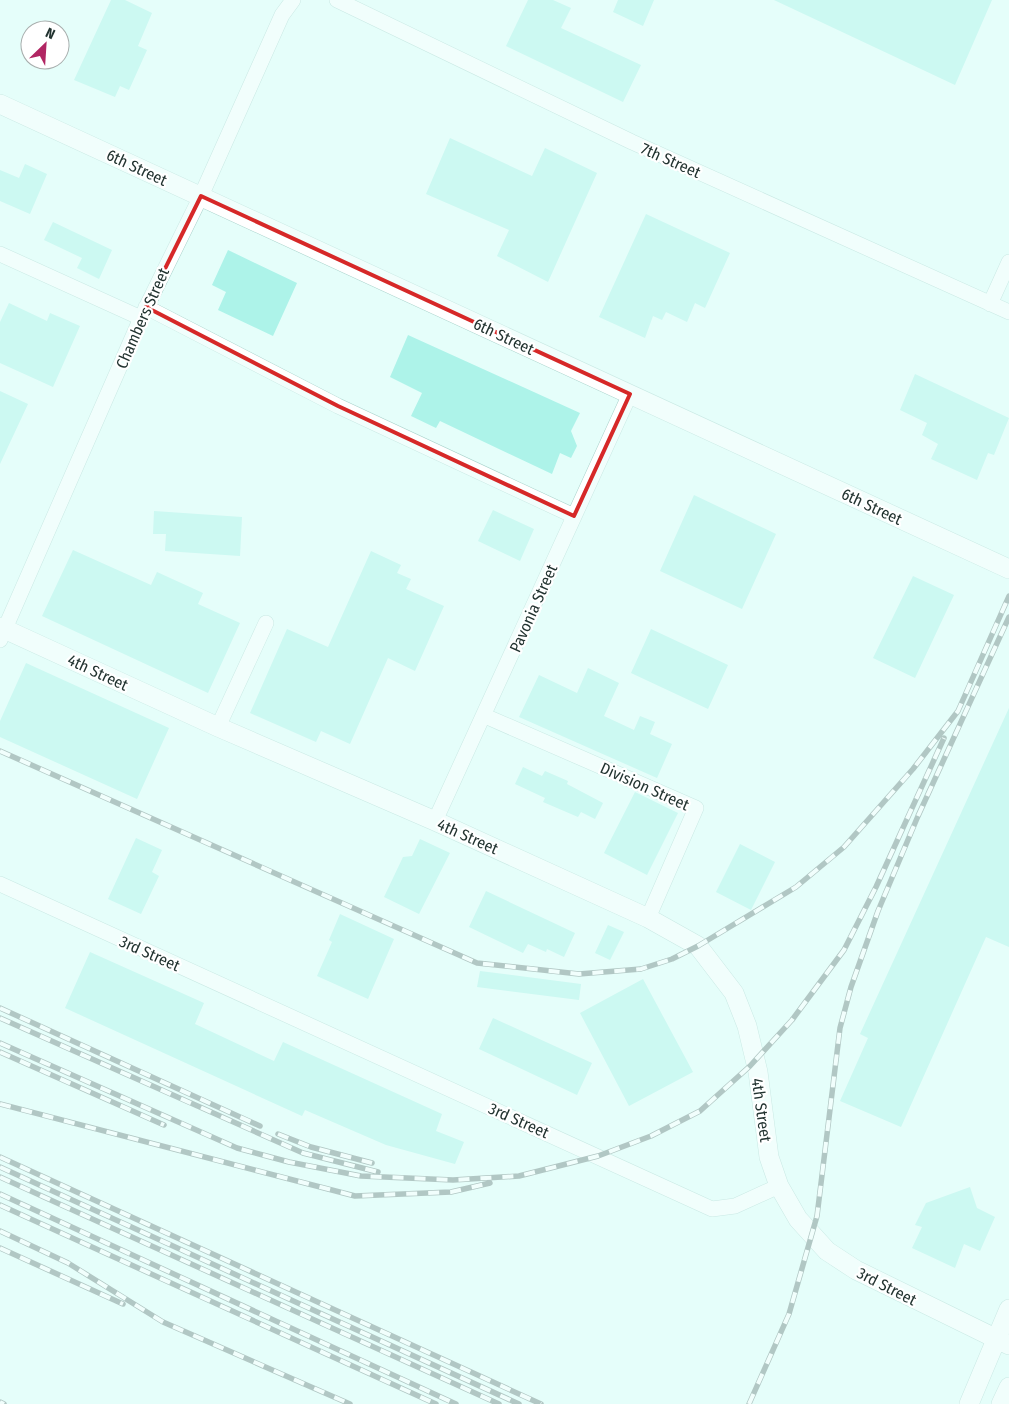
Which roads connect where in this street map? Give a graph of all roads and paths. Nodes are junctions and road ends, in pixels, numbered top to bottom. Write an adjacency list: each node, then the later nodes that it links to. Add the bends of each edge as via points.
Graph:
1 (293, 0): 4 (street, Chambers Street, via 282,15)
2 (337, 0): 7 (street, 7th Street, via 625,139)
3 (0, 104): 4 (main road, 6th Street)
4 (201, 196): 8 (street, Chambers Street); 10 (main road, 6th Street)
5 (0, 254): 8 (street)
6 (1009, 262): 7 (street)
7 (990, 304): 9 (street, 7th Street)
8 (143, 312): 11 (street); 14 (street, Chambers Street)
9 (1009, 312)
10 (630, 394): 11 (street, Pavonia Street); 12 (main road, 6th Street)
11 (574, 516): 15 (street, Pavonia Street)
12 (1009, 568)
13 (266, 623): 16 (street)
14 (2, 632): 16 (main road, 4th Street)
15 (485, 716): 17 (street, Pavonia Street); 19 (street, Division Street, via 696,808)
16 (218, 727): 17 (main road, 4th Street)
17 (436, 821): 19 (main road, 4th Street)
18 (0, 884): 20 (street, 3rd Street, via 712,1209 735,1206)
19 (648, 918): 20 (main road, 4th Street, via 698,946 734,993 747,1026 758,1072 769,1157)
20 (779, 1186): 22 (main road, 3rd Street, via 798,1219 827,1251 856,1270)
21 (1009, 1309): 22 (main road)
22 (1002, 1342): 24 (main road)
23 (1009, 1387): 25 (main road)
24 (969, 1404)
25 (1001, 1404)

